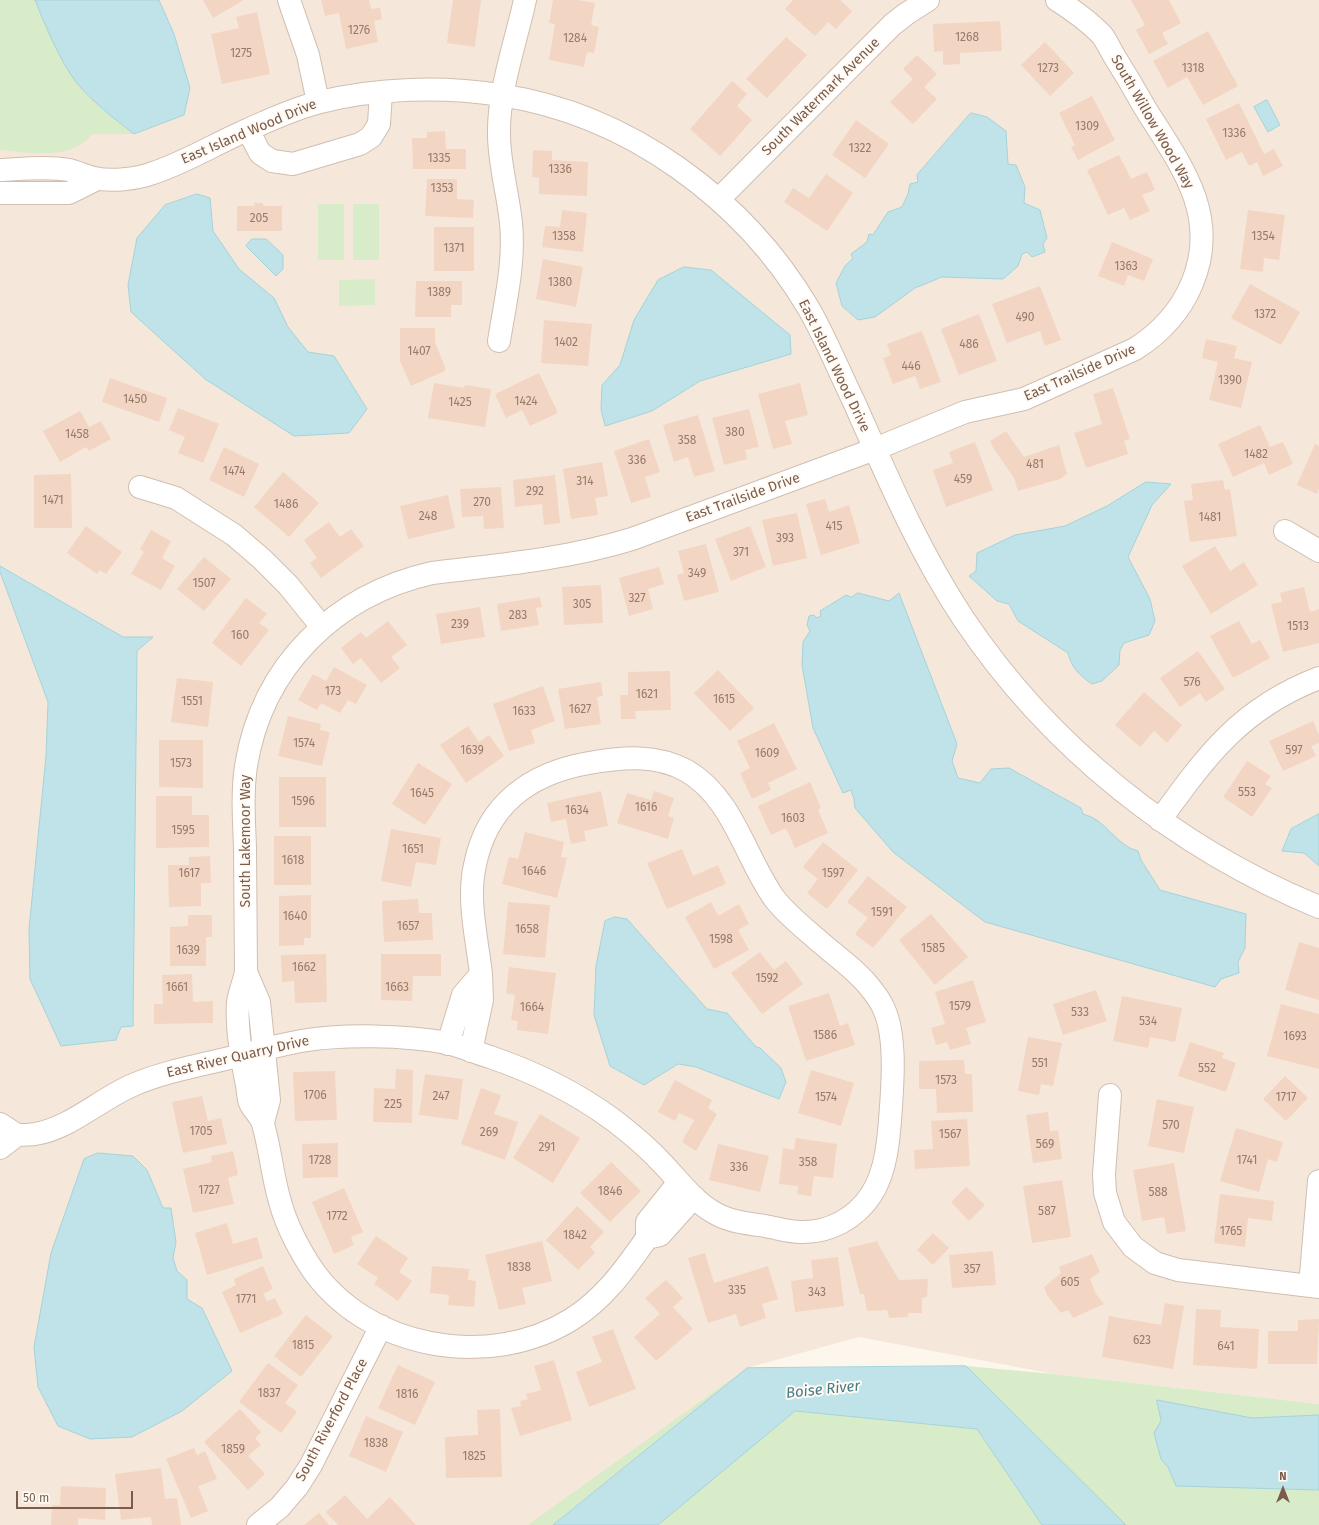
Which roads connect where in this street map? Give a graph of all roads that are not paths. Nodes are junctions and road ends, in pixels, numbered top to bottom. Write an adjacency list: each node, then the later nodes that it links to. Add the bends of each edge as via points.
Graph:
1 (289, 0): 7 (street, via 308,55)
2 (526, 0): 6 (street)
3 (928, 0): 12 (street, South Watermark Avenue, via 892,26)
4 (1057, 0): 13 (street, South Willow Wood Way, via 1080,14 1103,36 1184,172 1199,212 1201,234)
5 (381, 92): 6 (street, East Island Wood Drive, via 427,90); 7 (street, East Island Wood Drive); 8 (street, via 379,124 370,137 360,144 293,164 272,161 260,154)
6 (503, 95): 12 (street, East Island Wood Drive, via 572,114 612,130 676,165); 14 (street, via 498,133 511,223 512,259)
7 (318, 102): 8 (street, East Island Wood Drive)
8 (248, 130): 10 (street, East Island Wood Drive, via 152,174)
9 (0, 170): 10 (street, East Island Wood Drive, via 66,169)
10 (97, 179): 11 (street, East Island Wood Drive, via 69,193)
11 (0, 193)
12 (719, 199): 15 (street, East Island Wood Drive, via 769,251 810,311)
13 (1197, 266): 15 (street, East Trailside Drive, via 1187,297 1173,317 1152,338 1136,349 1024,399 965,412)
14 (500, 341)
15 (875, 449): 19 (street, East Trailside Drive, via 598,550 414,577 364,597); 22 (street, East Island Wood Drive, via 908,523 935,572 996,663 1031,705 1069,744 1110,781)
16 (140, 487): 19 (street, via 176,498 234,535 288,585)
17 (1285, 531): 18 (street)
18 (1319, 551)
19 (322, 626): 21 (street, East Trailside Drive, via 294,656)
20 (1319, 678): 22 (street, via 1281,695 1235,728 1197,769)
21 (272, 690): 24 (street, South Lakemoor Way, via 258,719 245,782)
22 (1160, 820): 23 (street, East Island Wood Drive, via 1254,878)
23 (1319, 908)
24 (246, 972): 27 (street, South Lakemoor Way, via 258,1002); 29 (street, South Lakemoor Way, via 238,1003)
25 (481, 974): 26 (street, via 463,995); 28 (street, East River Quarry Drive, via 482,1000); 35 (street, East River Quarry Drive, via 473,902 474,867 484,836 500,810 523,787 568,766 641,757 664,762 686,771 703,783 724,806 774,898 790,916 866,982 884,1008 891,1035 892,1094 884,1162 878,1182 868,1200 853,1215 837,1225 801,1232 732,1221 711,1211)
26 (448, 1044): 27 (street, East River Quarry Drive, via 352,1037 303,1041); 28 (street, East River Quarry Drive)
27 (264, 1050): 29 (street, East River Quarry Drive); 31 (street, South Lakemoor Way, via 269,1100)
28 (471, 1051): 35 (street, East River Quarry Drive, via 527,1071 586,1102 656,1156)
29 (241, 1055): 31 (street, South Lakemoor Way, via 250,1103); 32 (street, East River Quarry Drive, via 153,1077 122,1090 56,1127 37,1134)
30 (1110, 1095): 36 (street, via 1104,1174 1105,1194 1114,1222 1133,1247 1155,1263 1178,1270)
31 (263, 1122): 37 (street, South Lakemoor Way, via 278,1196 295,1241 311,1267 331,1290 352,1308)
32 (8, 1129): 33 (street, East River Quarry Drive)
33 (0, 1148)
34 (1319, 1181): 36 (street)
35 (686, 1189): 37 (street, South Lakemoor Way, via 647,1222 647,1238 620,1277 593,1303 549,1331 522,1340 467,1348 437,1345 410,1338)
36 (1315, 1286)
37 (381, 1326): 38 (street, South Riverford Place, via 311,1465 280,1507)
38 (258, 1525)

